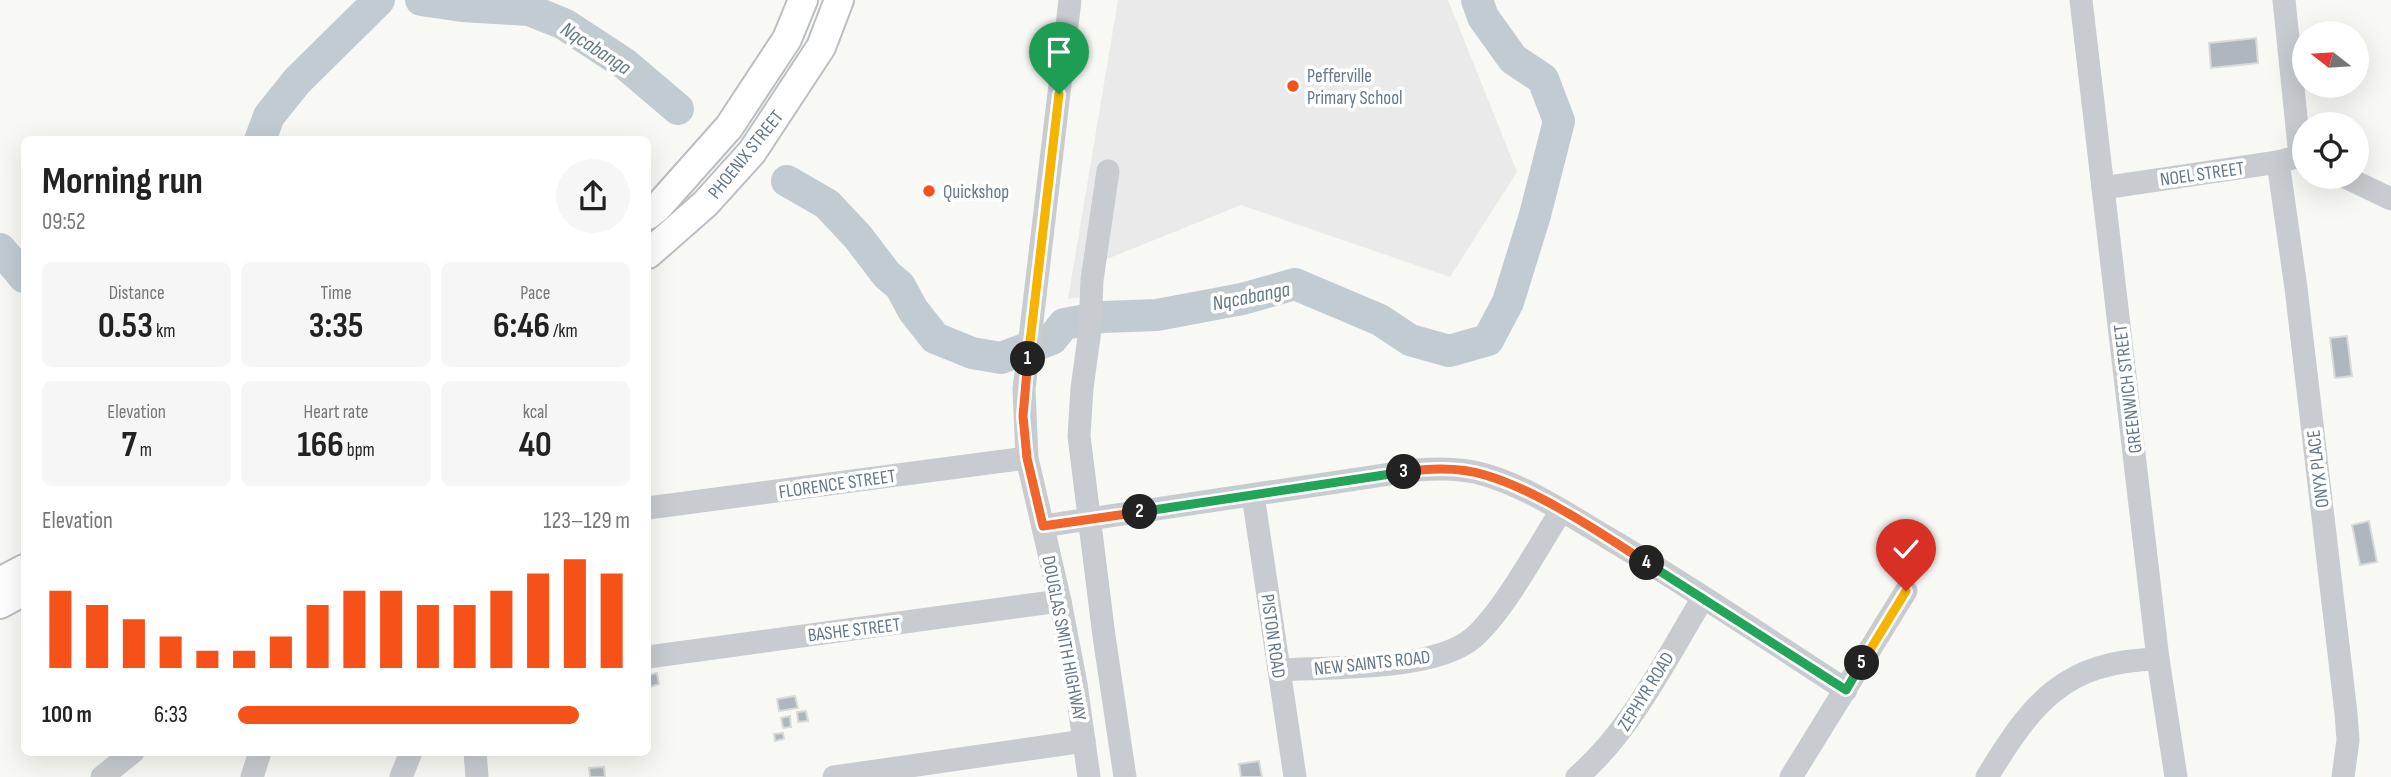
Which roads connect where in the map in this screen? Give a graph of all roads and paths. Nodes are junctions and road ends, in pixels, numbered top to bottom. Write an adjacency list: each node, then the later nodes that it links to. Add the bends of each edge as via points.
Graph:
1 (803, 0): 13 (main road, PHOENIX STREET, via 787,39 729,127)
2 (839, 0): 14 (main road, PHOENIX STREET, via 821,47 752,152 705,204)
3 (2081, 0): 10 (street, GREENWICH STREET)
4 (2284, 0): 6 (street)
5 (1070, 2): 15 (street, DOUGLAS SMITH HIGHWAY, via 1028,354 1023,416)
6 (2298, 112)
7 (2292, 159): 8 (street, NOEL STREET)
8 (2278, 162): 10 (street, NOEL STREET); 49 (street, ONYX PLACE, via 2346,713)
9 (1108, 170): 19 (street, via 1092,279 1079,436)
10 (2103, 188): 29 (street, GREENWICH STREET)
11 (2369, 188): 12 (street)
12 (2391, 199)
13 (651, 212)
14 (651, 251)
15 (1027, 458): 17 (street, FLORENCE STREET); 20 (street, DOUGLAS SMITH HIGHWAY)
16 (1253, 495): 18 (street, via 1439,468 1484,474); 19 (street); 30 (street, PISTON ROAD)
17 (651, 508)
18 (1561, 510): 25 (street); 30 (street, NEW SAINTS ROAD, via 1488,622 1450,652 1368,665)
19 (1089, 520): 20 (street); 43 (street)
20 (1043, 526): 26 (street, DOUGLAS SMITH HIGHWAY)
21 (21, 571): 22 (main road)
22 (0, 582)
23 (1906, 591): 31 (street)
24 (21, 593): 27 (main road)
25 (1703, 598): 31 (street); 45 (street, ZEPHYR ROAD, via 1616,736)
26 (1060, 601): 28 (street, BASHE STREET); 32 (street, DOUGLAS SMITH HIGHWAY)
27 (0, 604)
28 (651, 657)
29 (2158, 659): 47 (street, via 2109,664 2051,692 2016,729); 48 (street, GREENWICH STREET)
30 (1279, 670): 44 (street, PISTON ROAD)
31 (1846, 690): 46 (street)
32 (1084, 741): 41 (street); 42 (street, DOUGLAS SMITH HIGHWAY)
33 (127, 756): 37 (street)
34 (259, 756): 38 (street)
35 (409, 756): 39 (street)
36 (474, 756): 40 (street)
37 (102, 777)
38 (252, 777)
39 (401, 777)
40 (477, 777)
41 (834, 777)
42 (1088, 777)
43 (1125, 777)
44 (1295, 777)
45 (1577, 777)
46 (1791, 777)
47 (1987, 777)
48 (2176, 777)
49 (2343, 777)

